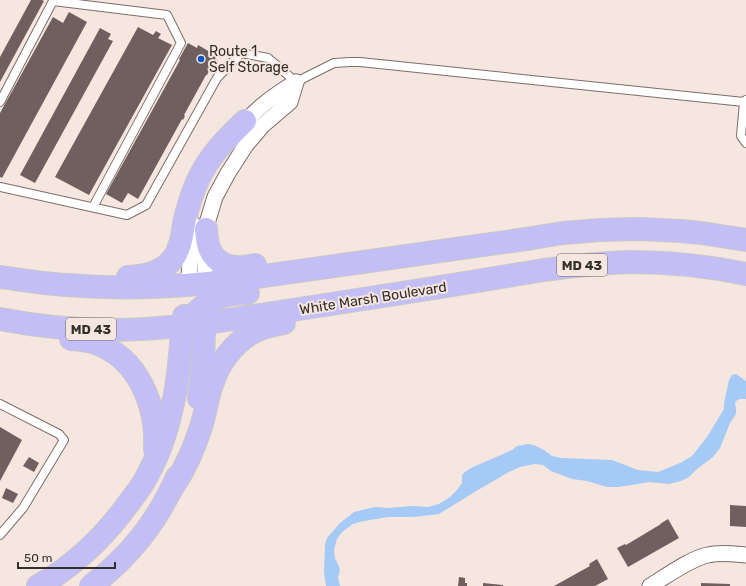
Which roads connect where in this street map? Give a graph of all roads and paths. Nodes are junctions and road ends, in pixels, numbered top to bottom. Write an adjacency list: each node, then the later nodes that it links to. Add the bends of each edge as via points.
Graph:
1 (296, 82): 2 (lane, via 334,63 360,62); 4 (street, via 258,108); 7 (lane, via 268,58 241,53 217,78 146,205 127,215); 8 (street, via 290,102 254,135 234,163 215,198)
2 (745, 101): 5 (lane, via 741,136)
3 (0, 102): 7 (lane, via 53,1 167,15 181,43)
4 (246, 121): 14 (highway, via 224,142 206,166 188,206 177,253 171,262 160,270 142,276 108,277); 18 (street, via 225,147 214,166 194,218 191,254)
5 (746, 143)
6 (0, 187): 7 (lane)
7 (93, 207)
8 (206, 229): 11 (highway, via 212,255 221,263 235,268 393,247); 12 (street)
9 (526, 239): 10 (highway, White Marsh Boulevard / MD 43, via 563,233 639,229 680,231); 11 (highway, White Marsh Boulevard / MD 43); 18 (highway, via 461,262 438,267 225,296)
10 (746, 240)
11 (487, 245): 18 (highway, White Marsh Boulevard / MD 43)
12 (204, 257): 18 (highway)
13 (629, 262): 15 (highway, White Marsh Boulevard / MD 43, via 674,264); 18 (highway, White Marsh Boulevard / MD 43, via 544,270 350,302); 23 (highway, via 571,270 381,307 281,323 252,333 232,350 215,375 201,428 183,470)
14 (0, 268)
15 (746, 274)
16 (0, 277): 18 (highway, White Marsh Boulevard / MD 43, via 42,283 128,288)
17 (0, 305): 18 (highway, via 98,315 162,313)
18 (193, 308): 19 (highway, White Marsh Boulevard / MD 43, via 163,328 90,329); 22 (highway, via 178,370 171,415); 23 (highway, via 203,361 196,418 180,471)
19 (0, 319)
20 (0, 330): 22 (highway, via 95,343 124,360 137,376 150,400 155,432)
21 (0, 404): 24 (lane, via 59,434 64,440 24,508)
22 (154, 462): 26 (highway, via 142,485 105,533 74,563)
23 (171, 490): 27 (highway, via 140,540)
24 (0, 535)
25 (746, 554): 28 (street, via 708,555 686,564)
26 (38, 586)
27 (91, 586)
28 (650, 586)

